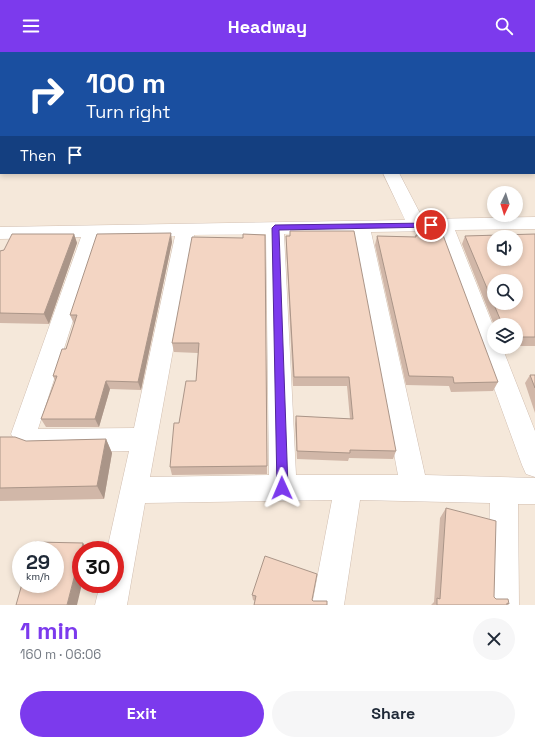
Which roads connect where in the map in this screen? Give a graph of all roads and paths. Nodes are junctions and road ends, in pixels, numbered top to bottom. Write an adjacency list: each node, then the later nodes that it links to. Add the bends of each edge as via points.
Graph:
1 (392, 174): 2 (street)
2 (417, 225): 3 (street); 5 (street)
3 (444, 225): 4 (street); 11 (street)
4 (534, 225)
5 (361, 226): 6 (street); 14 (street)
6 (275, 228): 7 (street); 13 (street)
7 (186, 229): 8 (street); 10 (street)
8 (93, 231): 9 (street); 10 (street, via 24,434 28,439 35,441)
9 (4, 238)
10 (144, 439): 15 (street)
11 (535, 465)
12 (348, 487): 13 (street); 14 (street); 19 (street)
13 (282, 488): 15 (street)
14 (414, 489): 16 (street)
15 (134, 490): 18 (street)
16 (504, 490): 17 (street); 20 (street)
17 (535, 491)
18 (111, 605)
19 (328, 605)
20 (503, 605)

